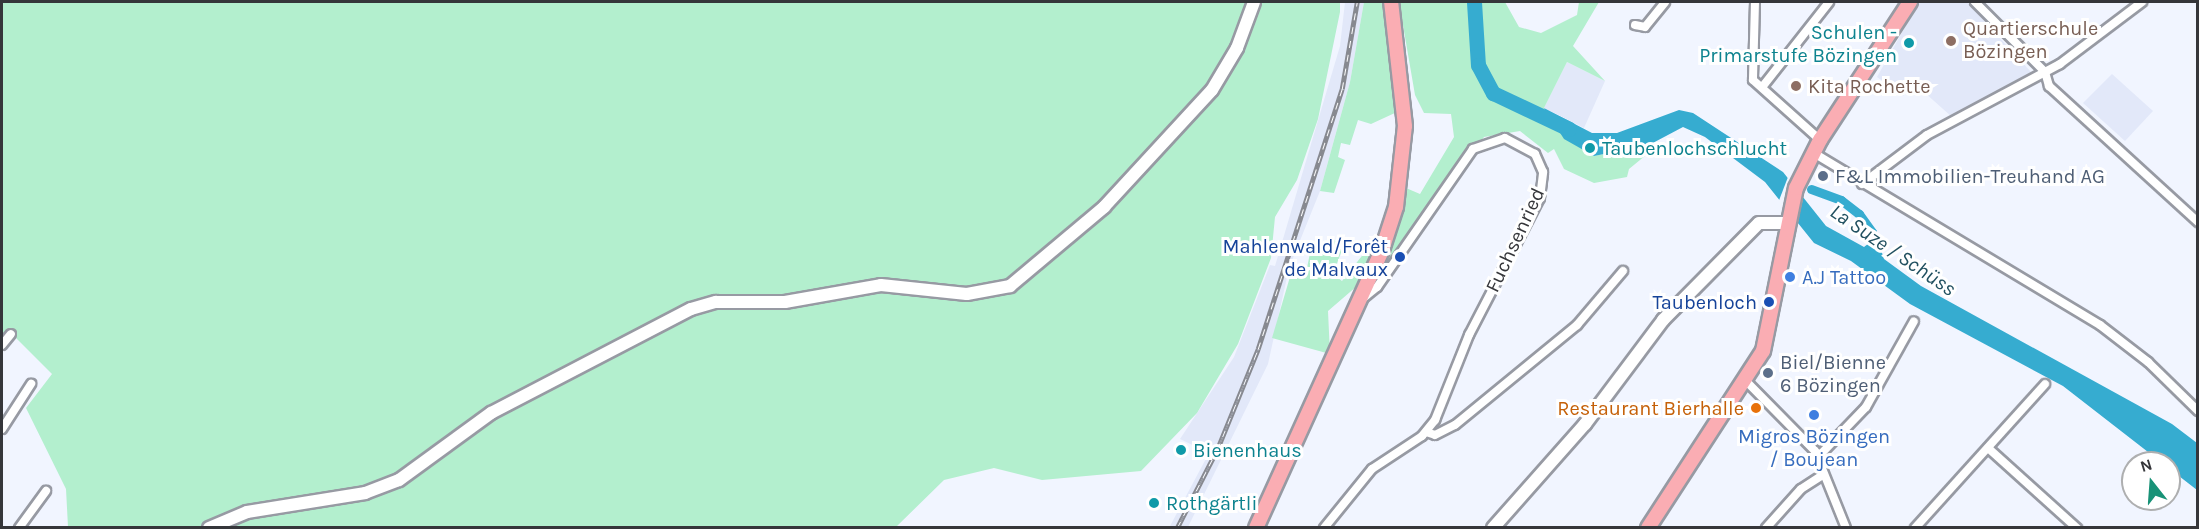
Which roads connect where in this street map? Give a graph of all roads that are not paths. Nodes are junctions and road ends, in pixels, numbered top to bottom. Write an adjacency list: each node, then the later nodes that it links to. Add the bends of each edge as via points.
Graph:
1 (1254, 2): 33 (street, via 1228,66 1161,148 1060,249 1010,286 967,294 881,285 785,302 716,302 691,309 491,413 399,480 365,493 247,512)
2 (1392, 2): 18 (main road, via 1404,88 1402,170 1389,230)
3 (1665, 2): 9 (street, via 1645,27)
4 (1755, 2): 11 (street, via 1749,70)
5 (1829, 2): 11 (street)
6 (1910, 2): 12 (main road)
7 (1976, 2): 10 (street)
8 (2142, 2): 10 (street)
9 (1635, 25)
10 (2044, 72): 14 (street, via 1927,135); 16 (street, via 2049,86)
11 (1763, 86): 12 (street)
12 (1820, 140): 13 (main road)
13 (1812, 152): 14 (street); 15 (main road)
14 (1862, 184): 25 (street, via 2100,325 2148,362)
15 (1786, 219): 22 (main road, via 1771,327); 36 (street, via 1759,224 1670,313 1585,424)
16 (2198, 222)
17 (1623, 271): 27 (street, via 1569,332 1455,425 1435,435)
18 (1358, 301): 27 (street, Fuchsenried, via 1377,287 1473,149 1505,138 1535,154 1543,172 1540,198); 34 (main road)
19 (1914, 321): 29 (street, via 1866,406)
20 (11, 334): 21 (street)
21 (2, 345)
22 (1745, 380): 29 (street); 37 (main road)
23 (31, 384): 26 (street)
24 (2045, 384): 28 (street)
25 (2198, 411)
26 (2, 429)
27 (1426, 432): 35 (street, via 1372,469)
28 (1988, 448): 40 (street); 41 (street)
29 (1818, 457): 30 (street)
30 (1824, 474): 38 (street, via 1801,489); 39 (street)
31 (46, 492): 32 (street)
32 (19, 528)
33 (209, 528)
34 (1256, 528)
35 (1324, 528)
36 (1493, 528)
37 (1648, 528)
38 (1767, 528)
39 (1846, 528)
40 (1915, 528)
41 (2077, 528)

